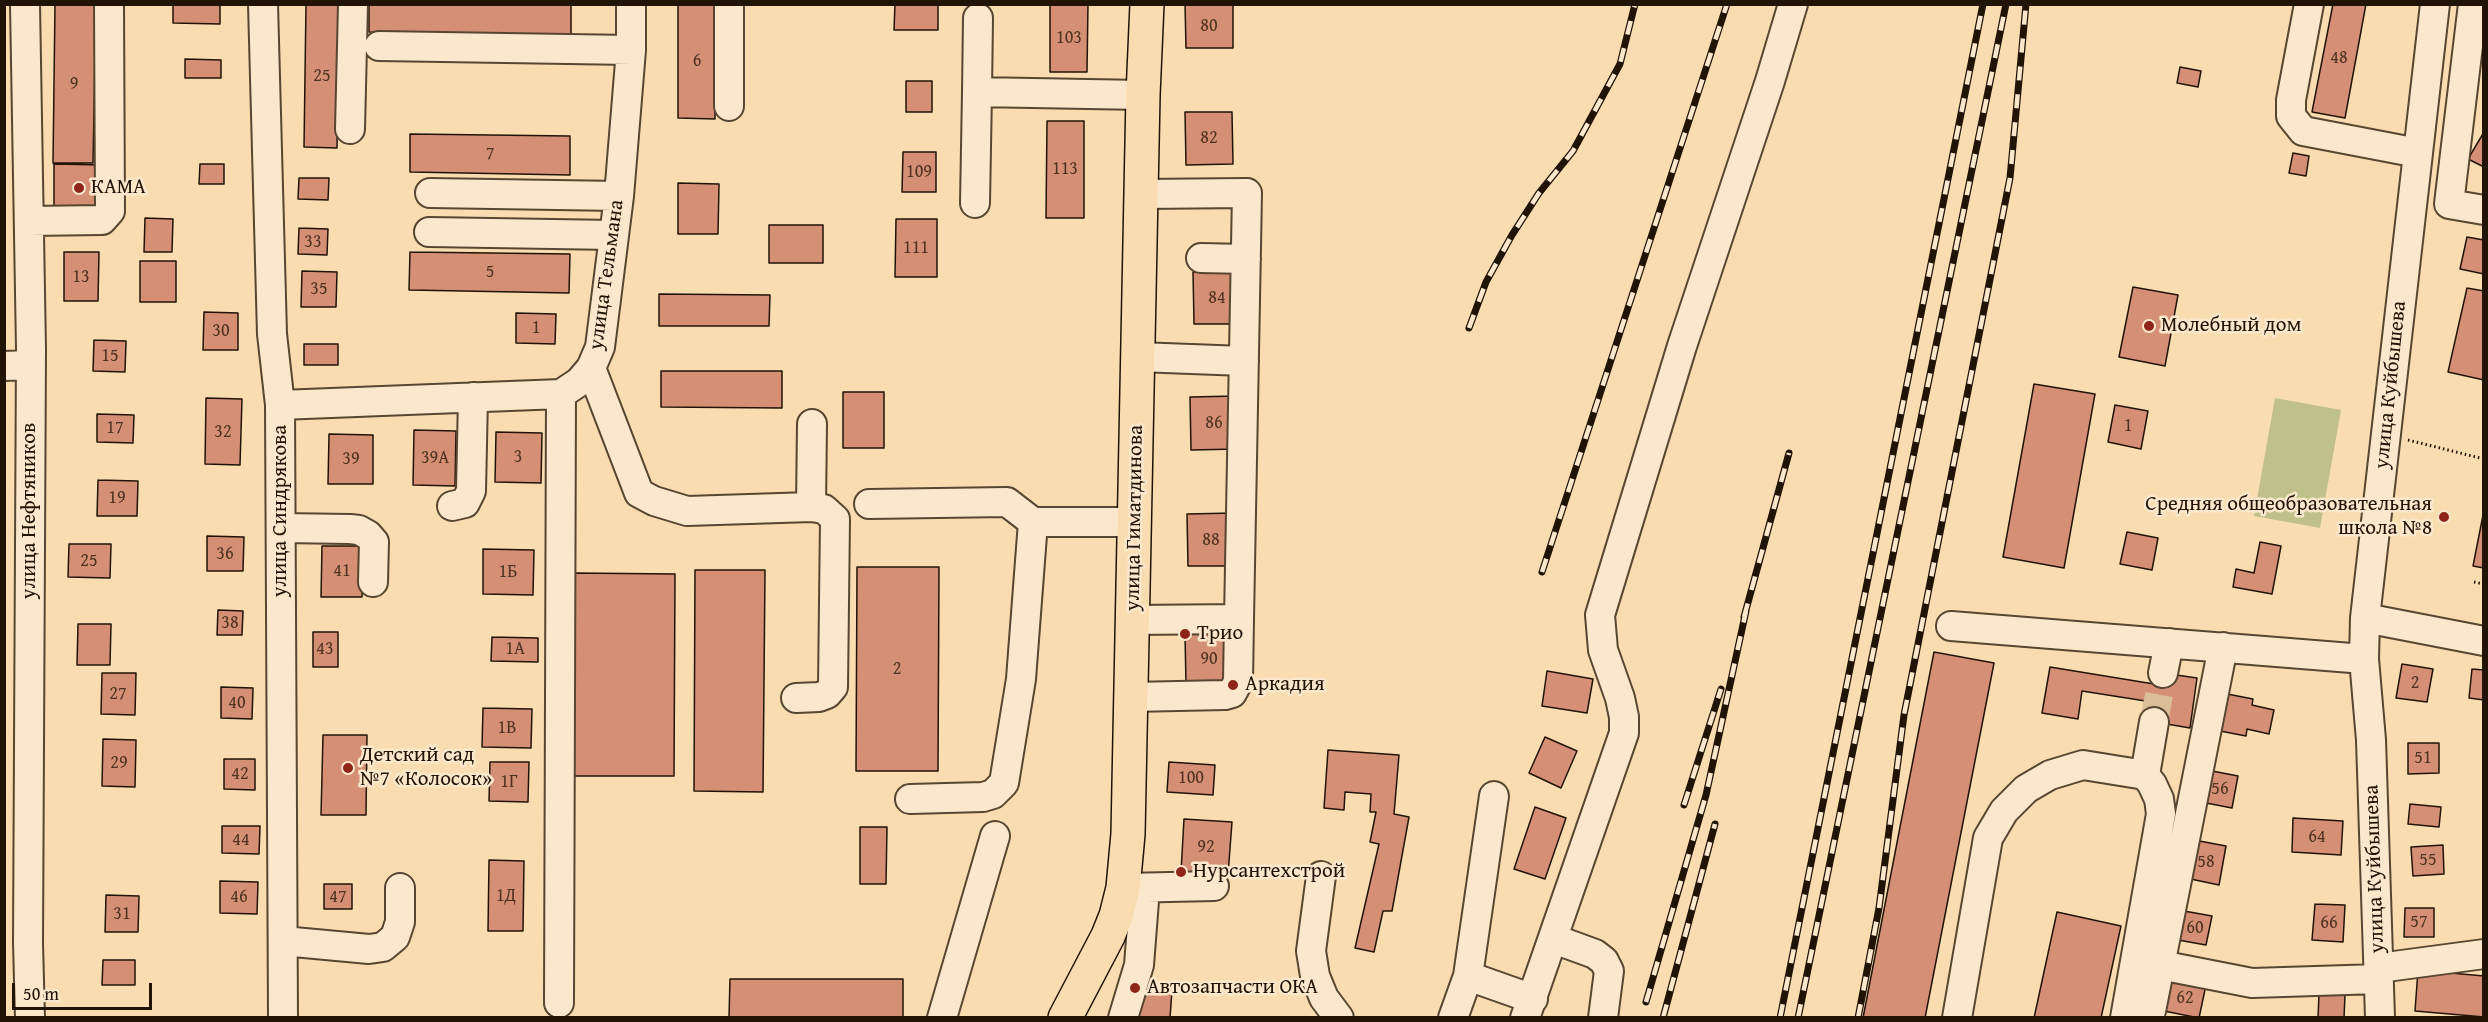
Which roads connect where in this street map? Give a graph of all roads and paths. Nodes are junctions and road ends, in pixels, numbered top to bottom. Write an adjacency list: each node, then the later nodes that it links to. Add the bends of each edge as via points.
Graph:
1 (25, 4): 22 (street, улица Нефтяников)
2 (109, 4): 30 (street, via 110,211 102,220)
3 (262, 4): 41 (street, улица Синдрякова, via 272,334)
4 (352, 4): 20 (street)
5 (631, 4): 14 (street, улица Тельмана)
6 (729, 4): 19 (street)
7 (1147, 4): 17 (main road, улица Гиматдинова)
8 (1793, 4): 76 (street, via 1600,615 1603,650 1620,698 1624,733)
9 (2309, 4): 21 (street, via 2291,116 2303,131)
10 (2434, 4): 21 (street, улица Куйбышева)
11 (2474, 4): 15 (street)
12 (978, 18): 16 (street)
13 (379, 46): 14 (street)
14 (631, 50): 25 (street, улица Тельмана)
15 (2475, 71): 18 (street)
16 (977, 92): 17 (street); 27 (street)
17 (1143, 95): 24 (main road, улица Гиматдинова)
18 (2473, 102): 28 (street)
19 (729, 106)
20 (350, 129)
21 (2418, 153): 26 (street, улица Куйбышева)
22 (16, 178): 30 (street, улица Нефтяников)
23 (430, 193): 25 (street)
24 (1141, 195): 34 (street, via 1247,193); 35 (main road, улица Гиматдинова)
25 (619, 196): 32 (street, улица Тельмана)
26 (2412, 197): 28 (street); 43 (street, улица Куйбышева)
27 (975, 203)
28 (2449, 204): 29 (street)
29 (2484, 210)
30 (29, 221): 37 (street, улица Нефтяников)
31 (429, 232): 32 (street)
32 (614, 235): 38 (street, улица Тельмана, via 600,347)
33 (1201, 258): 34 (street)
34 (1246, 259): 36 (street)
35 (1138, 357): 36 (street); 49 (main road, улица Гиматдинова)
36 (1244, 361): 55 (street)
37 (18, 366): 51 (street, улица Нефтяников)
38 (591, 368): 39 (street, улица Тельмана); 47 (street, via 639,493 662,505 687,511)
39 (561, 394): 40 (street); 83 (street)
40 (473, 397): 41 (street); 46 (street, via 471,491 465,503)
41 (280, 405): 50 (street, улица Синдрякова)
42 (812, 424): 47 (street)
43 (2385, 435): 44 (path); 56 (street, улица Куйбышева)
44 (2484, 459)
45 (869, 504): 48 (street, via 1006,502)
46 (452, 506)
47 (811, 507): 65 (street, via 824,509 835,519 835,674 827,694)
48 (1033, 522): 49 (street); 70 (street, via 1021,679 1004,783 993,794 983,797)
49 (1135, 522): 57 (main road, улица Гиматдинова)
50 (281, 528): 52 (street, via 350,529 368,535 374,542); 78 (street, улица Синдрякова)
51 (17, 566): 67 (street, улица Нефтяников)
52 (373, 582)
53 (2474, 582): 54 (path)
54 (2484, 584)
55 (1239, 618): 57 (street); 64 (street, via 1238,682 1232,693)
56 (2365, 618): 59 (street); 62 (street, улица Куйбышева)
57 (1132, 620): 64 (main road, улица Гиматдинова)
58 (1951, 626): 60 (street)
59 (2484, 641)
60 (2169, 643): 61 (street); 63 (street)
61 (2223, 647): 62 (street); 80 (street)
62 (2364, 658): 81 (street, улица Куйбышева, via 2371,740)
63 (2163, 673)
64 (1131, 697): 75 (main road, улица Гиматдинова, via 1128,834)
65 (796, 698)
66 (2154, 722): 68 (street)
67 (17, 758): 77 (street, улица Нефтяников)
68 (2145, 775): 85 (street, via 2159,799 2161,814); 94 (street, via 2083,765 2050,775 2026,789 2004,811 1988,838)
69 (1494, 796): 82 (street)
70 (910, 799)
71 (995, 836): 88 (street)
72 (1322, 876): 91 (street, via 1311,951 1324,998)
73 (1214, 886): 75 (street)
74 (400, 888): 78 (street, via 400,922 395,937 382,947)
75 (1134, 888): 89 (main road, улица Гиматдинова); 90 (street, via 1139,965)
76 (1554, 939): 84 (street); 93 (street, via 1604,961 1609,971)
77 (16, 941): 86 (street, улица Нефтяников)
78 (283, 941): 87 (street, улица Синдрякова)
79 (2484, 954): 81 (street)
80 (2160, 965): 81 (street, via 2252,983); 85 (street)
81 (2379, 974): 95 (street, улица Куйбышева)
82 (1468, 976): 84 (street); 92 (street)
83 (559, 1003)
84 (1529, 1008)
85 (2138, 1014)
86 (30, 1017)
87 (283, 1017)
88 (942, 1017)
89 (1065, 1017)
90 (1123, 1017)
91 (1339, 1017)
92 (1453, 1017)
93 (1603, 1017)
94 (1957, 1017)
95 (2380, 1017)

